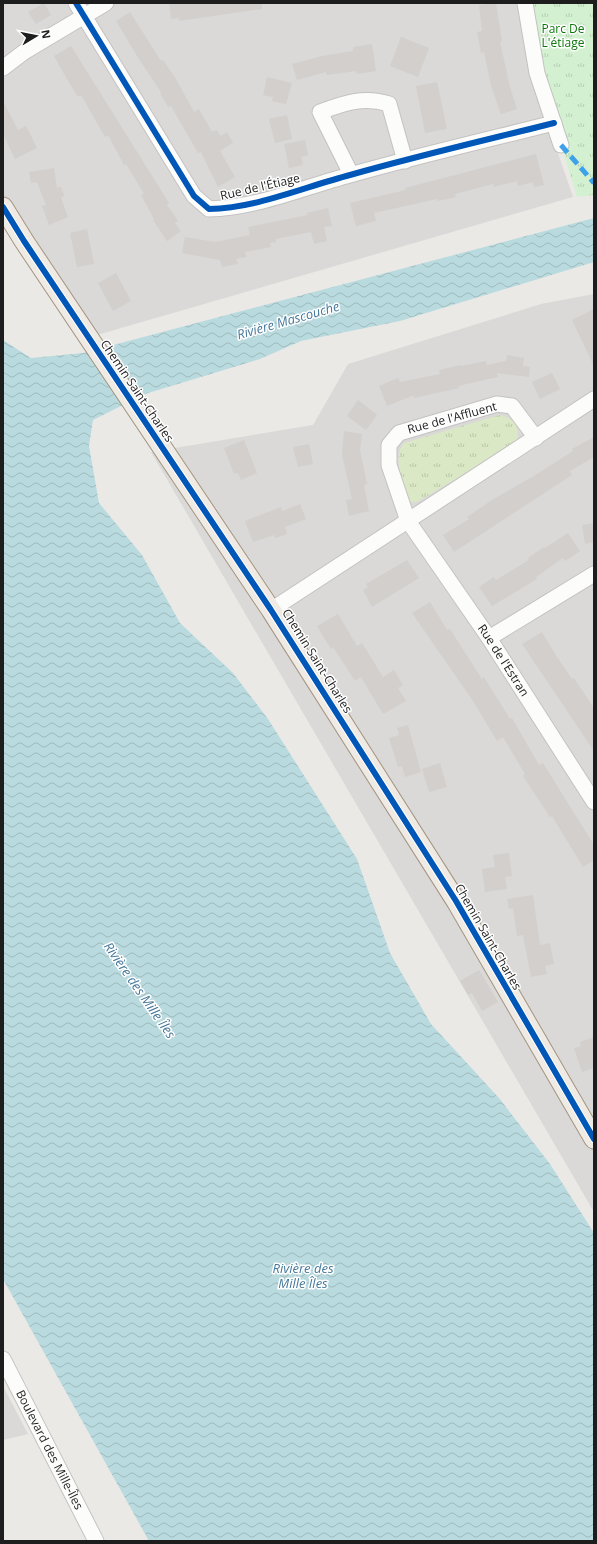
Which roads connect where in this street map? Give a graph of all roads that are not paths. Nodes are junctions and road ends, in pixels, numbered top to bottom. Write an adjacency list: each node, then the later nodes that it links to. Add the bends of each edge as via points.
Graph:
1 (76, 3): 4 (street, Rue de l'Étiage)
2 (106, 3): 4 (street)
3 (525, 3): 6 (street, via 537,73)
4 (85, 16): 5 (street, via 24,52); 9 (street, Rue de l'Étiage, via 194,196 209,209 263,200)
5 (3, 68)
6 (554, 123): 7 (street); 8 (street, Rue de l'Étiage)
7 (561, 145)
8 (405, 161): 9 (street, Rue de l'Étiage); 9 (street, via 389,104 374,100 341,104 320,112)
9 (351, 174)
10 (3, 207): 15 (main road, Chemin Saint-Charles)
11 (594, 399): 12 (street)
12 (536, 438): 13 (street); 13 (street, Rue de l'Affluent, via 512,406 497,404 398,433 388,445 389,464)
13 (408, 521): 15 (street); 16 (street, Rue de l'Estran)
14 (594, 574): 16 (street)
15 (271, 610): 18 (main road, Chemin Saint-Charles, via 456,901)
16 (489, 638): 17 (street, Rue de l'Estran)
17 (594, 802)
18 (594, 1139)
19 (3, 1359): 20 (street, Boulevard des Mille-Îles)
20 (96, 1541)

